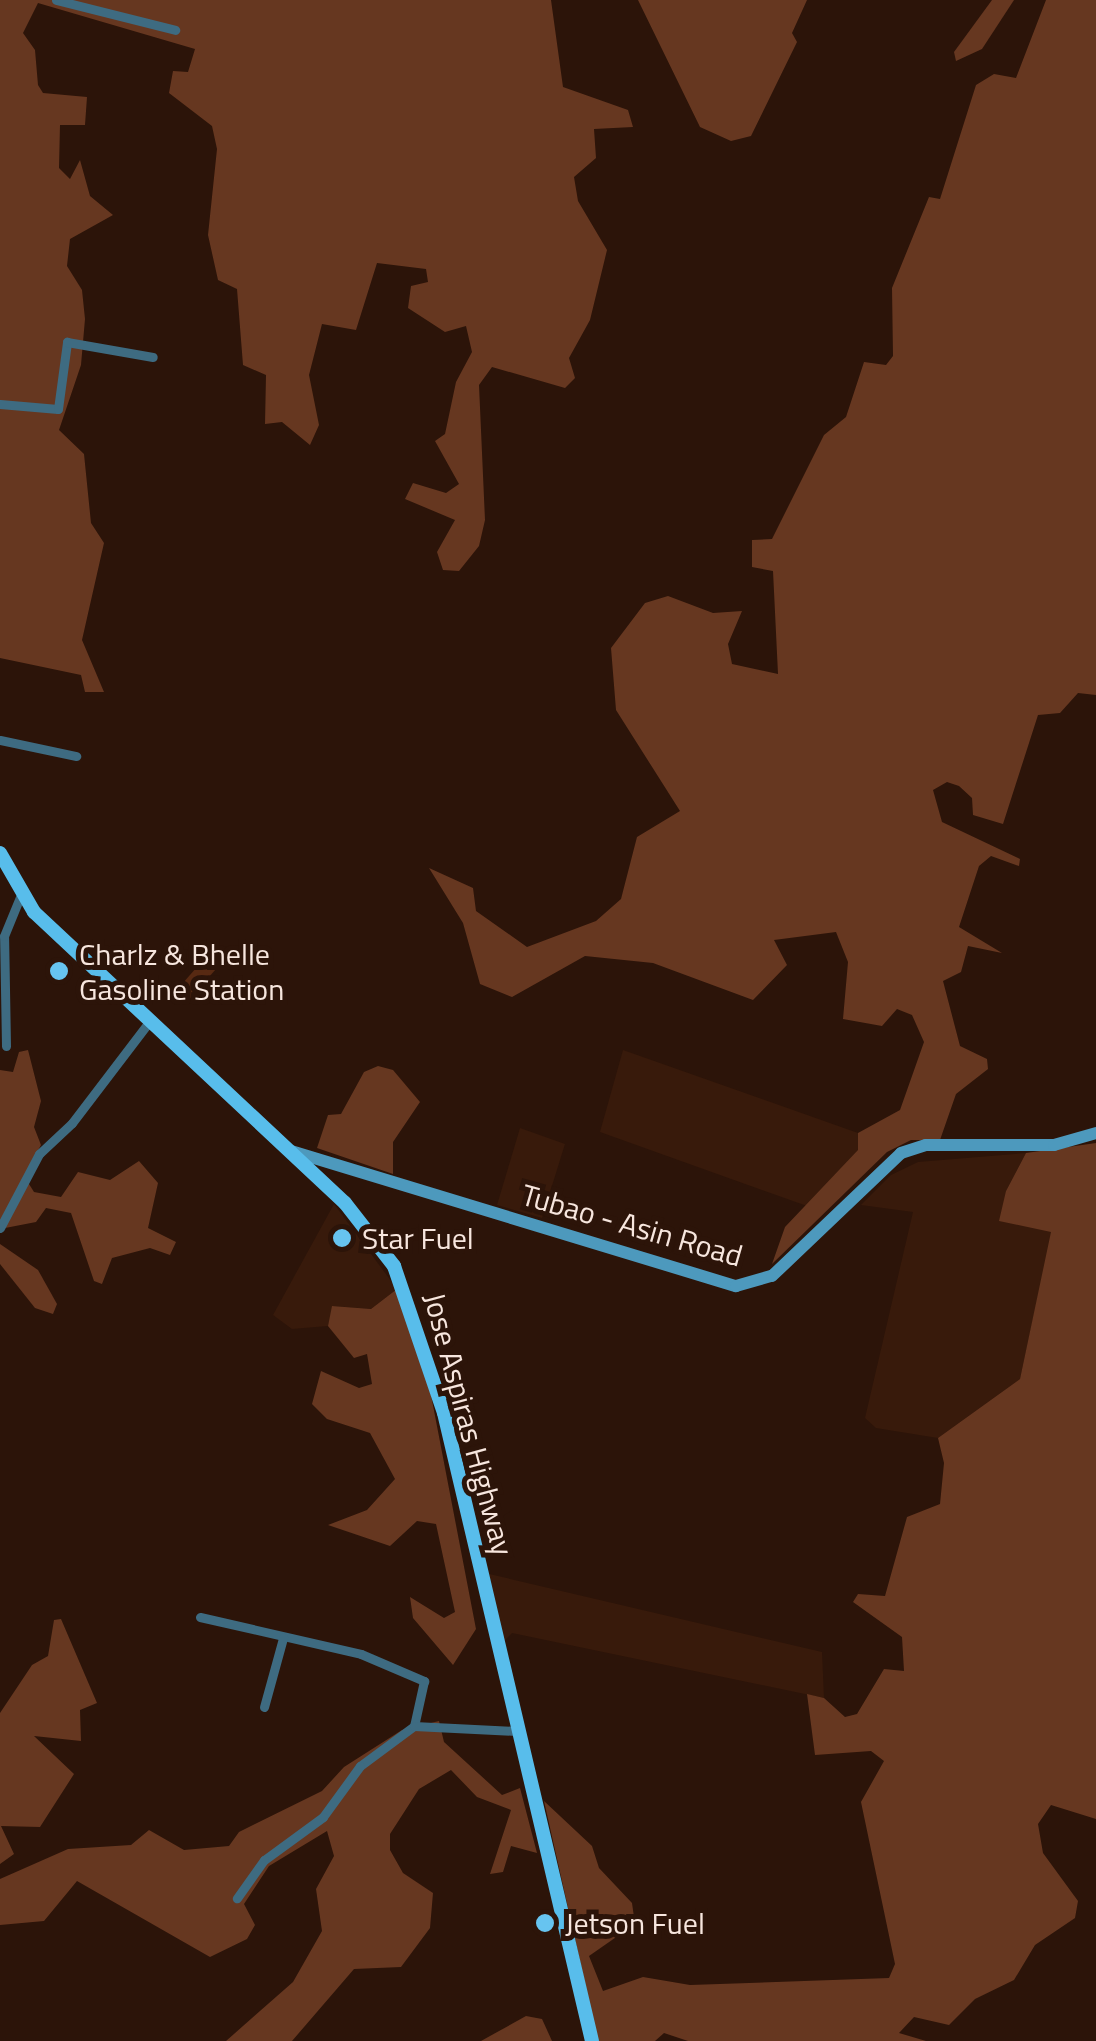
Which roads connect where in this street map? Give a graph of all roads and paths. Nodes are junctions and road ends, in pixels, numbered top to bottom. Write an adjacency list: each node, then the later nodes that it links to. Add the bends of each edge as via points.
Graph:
1 (56, 0): 2 (street)
2 (175, 30)
3 (153, 357): 4 (street, via 67,342 58,409)
4 (0, 404)
5 (0, 740): 6 (street)
6 (76, 756)
7 (0, 853): 8 (main road, Jose Aspiras Highway)
8 (20, 897): 9 (main road, Jose Aspiras Highway); 10 (street, via 4,936)
9 (149, 1022): 12 (main road, Jose Aspiras Highway); 13 (street, via 78,1116 38,1154)
10 (6, 1046)
11 (1096, 1133): 12 (main road, Tubao - Asin Road, via 1054,1144 926,1145 900,1153 785,1266 736,1286)
12 (288, 1151): 18 (main road, Jose Aspiras Highway, via 369,1230 414,1308)
13 (0, 1228)
14 (200, 1617): 15 (street)
15 (283, 1638): 16 (street); 17 (street, via 421,1675)
16 (264, 1707)
17 (414, 1726): 18 (street); 19 (street, via 355,1771 330,1810 264,1860)
18 (516, 1731): 20 (main road, Jose Aspiras Highway)
19 (237, 1898)
20 (592, 2041)

